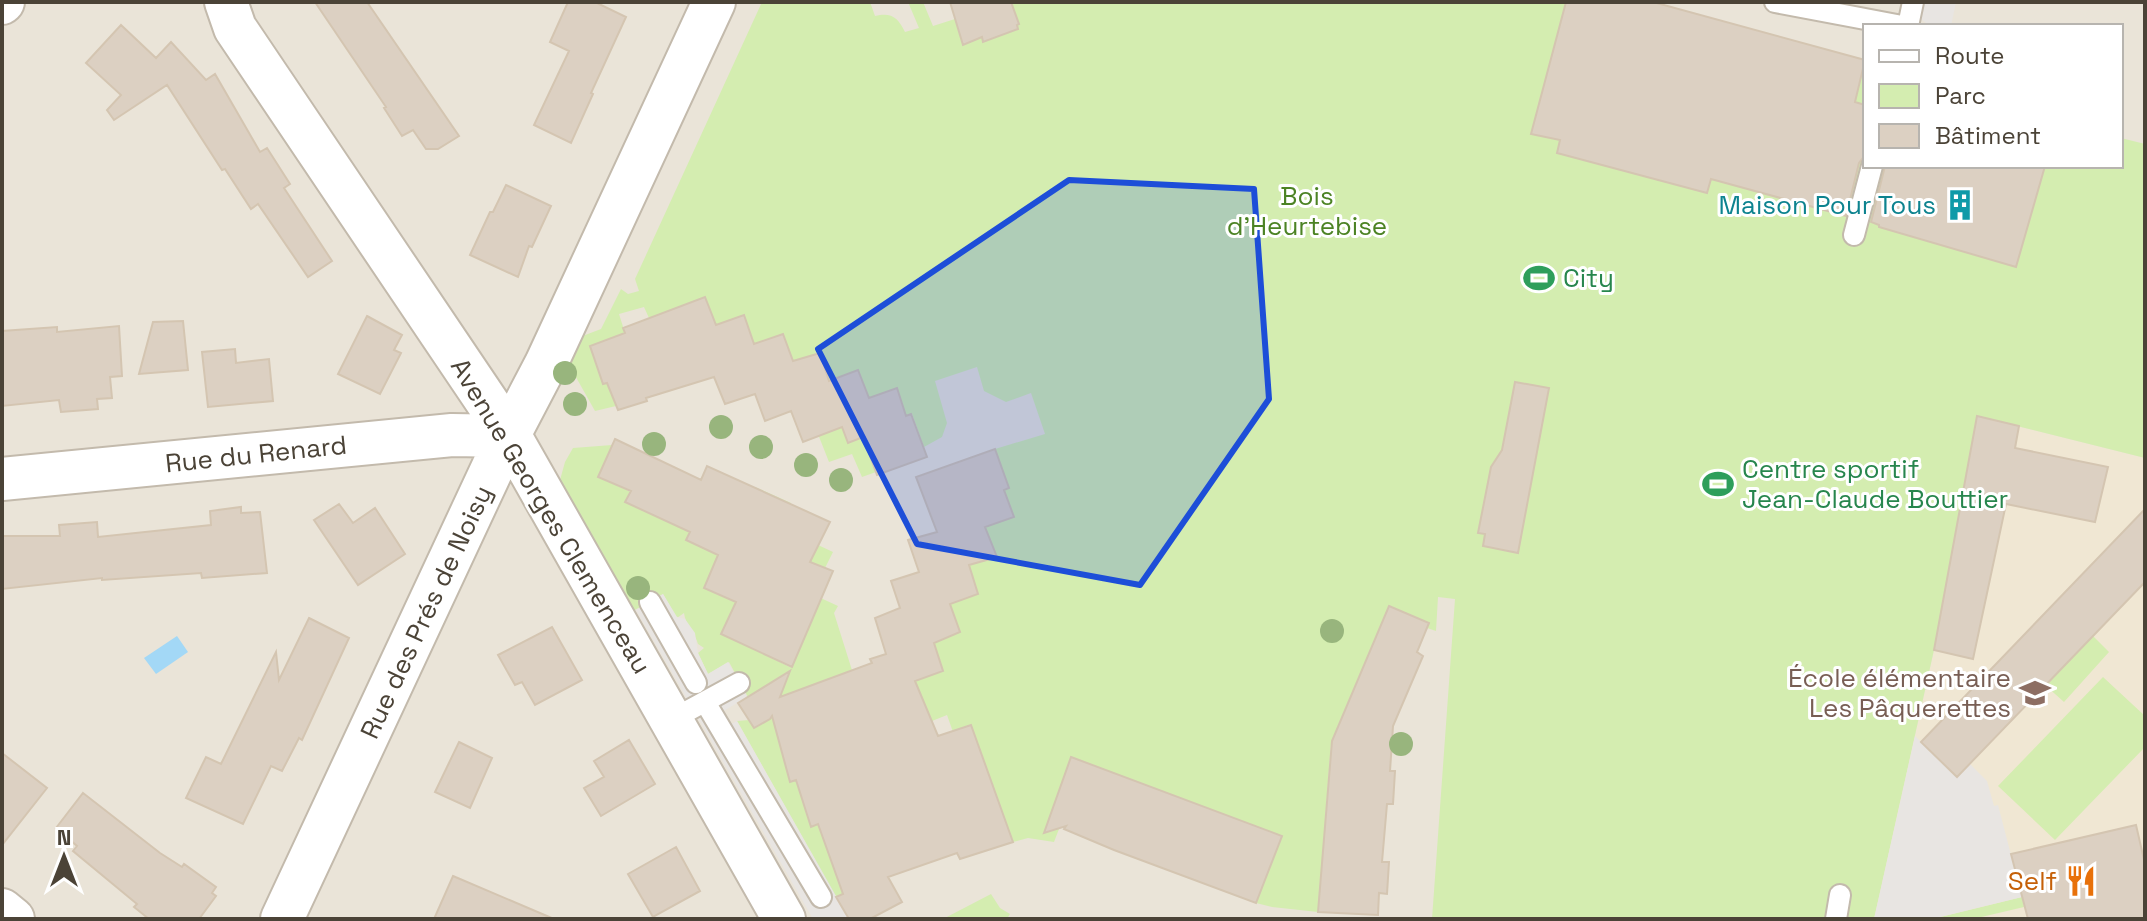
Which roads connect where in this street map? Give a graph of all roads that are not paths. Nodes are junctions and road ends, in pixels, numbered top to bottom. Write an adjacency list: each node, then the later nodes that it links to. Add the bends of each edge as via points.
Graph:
1 (226, 2): 9 (street, Avenue Georges Clemenceau, via 235,28)
2 (714, 2): 9 (street, Rue des Prés de Noisy)
3 (1775, 2): 5 (lane)
4 (1913, 2): 6 (lane)
5 (1891, 24)
6 (1908, 24)
7 (1871, 168): 8 (lane)
8 (1854, 235)
9 (510, 436): 10 (street, Rue du Renard, via 452,435); 13 (street, Avenue Georges Clemenceau); 22 (street, Rue des Prés de Noisy)
10 (2, 479)
11 (650, 602): 12 (lane)
12 (672, 639): 13 (lane); 15 (lane)
13 (636, 658): 15 (street, Avenue Georges Clemenceau)
14 (739, 683): 15 (lane)
15 (691, 702): 16 (lane); 17 (street, Avenue Georges Clemenceau)
16 (794, 850): 17 (lane); 19 (lane)
17 (756, 870): 23 (street, Avenue Georges Clemenceau)
18 (1840, 895): 24 (lane)
19 (821, 897)
20 (2, 910): 21 (street)
21 (13, 919)
22 (282, 919)
23 (784, 919)
24 (1836, 919)

